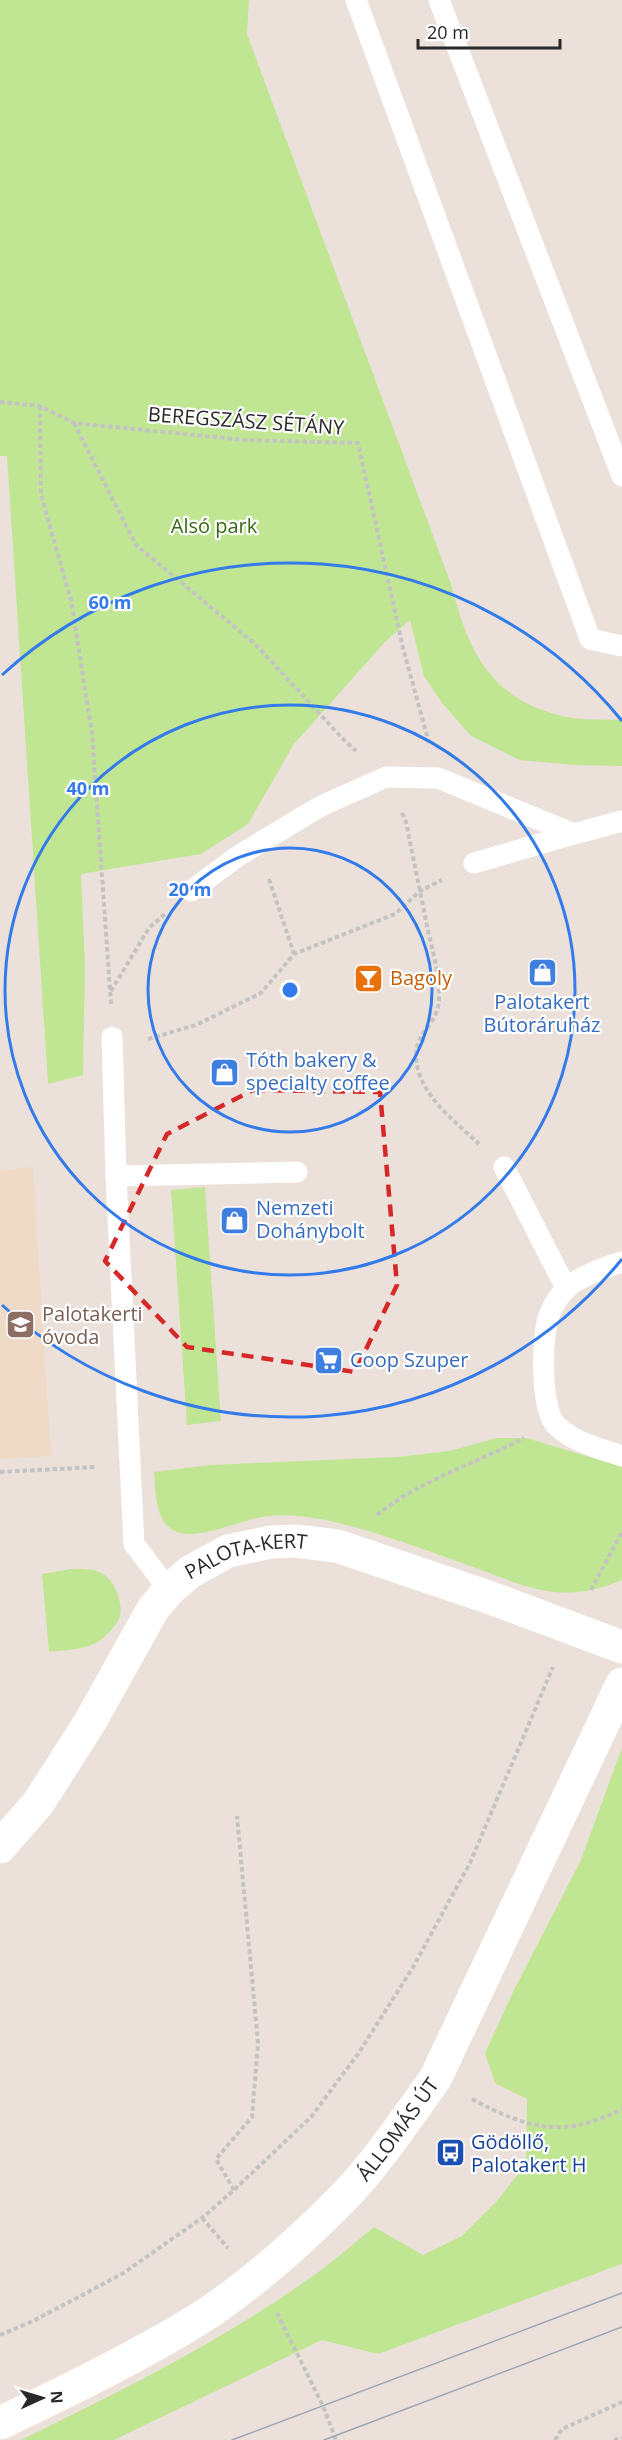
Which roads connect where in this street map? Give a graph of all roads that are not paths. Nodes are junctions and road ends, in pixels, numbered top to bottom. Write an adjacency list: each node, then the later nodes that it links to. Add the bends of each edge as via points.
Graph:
1 (356, 0): 4 (lane, via 590,639)
2 (439, 0): 3 (lane)
3 (622, 476)
4 (622, 646)
5 (622, 821): 6 (lane)
6 (574, 834): 7 (lane); 8 (lane, via 438,778 386,777 321,806 257,844)
7 (474, 863)
8 (191, 891)
9 (112, 1044): 12 (lane)
10 (504, 1167): 14 (lane)
11 (297, 1172): 12 (lane)
12 (116, 1176): 16 (lane, via 134,1544)
13 (622, 1262): 14 (lane)
14 (566, 1288): 15 (lane, via 549,1315 544,1394 554,1423 571,1438)
15 (622, 1456)
16 (170, 1590): 17 (main road, PALOTA-KERT, via 228,1551 249,1545 315,1542 346,1549); 19 (main road, PALOTA-KERT, via 153,1609 90,1722 39,1802)
17 (622, 1647)
18 (622, 1683): 20 (main road, ÁLLOMÁS ÚT, via 435,2079 342,2199 256,2277 191,2324)
19 (0, 1847)
20 (0, 2423)

